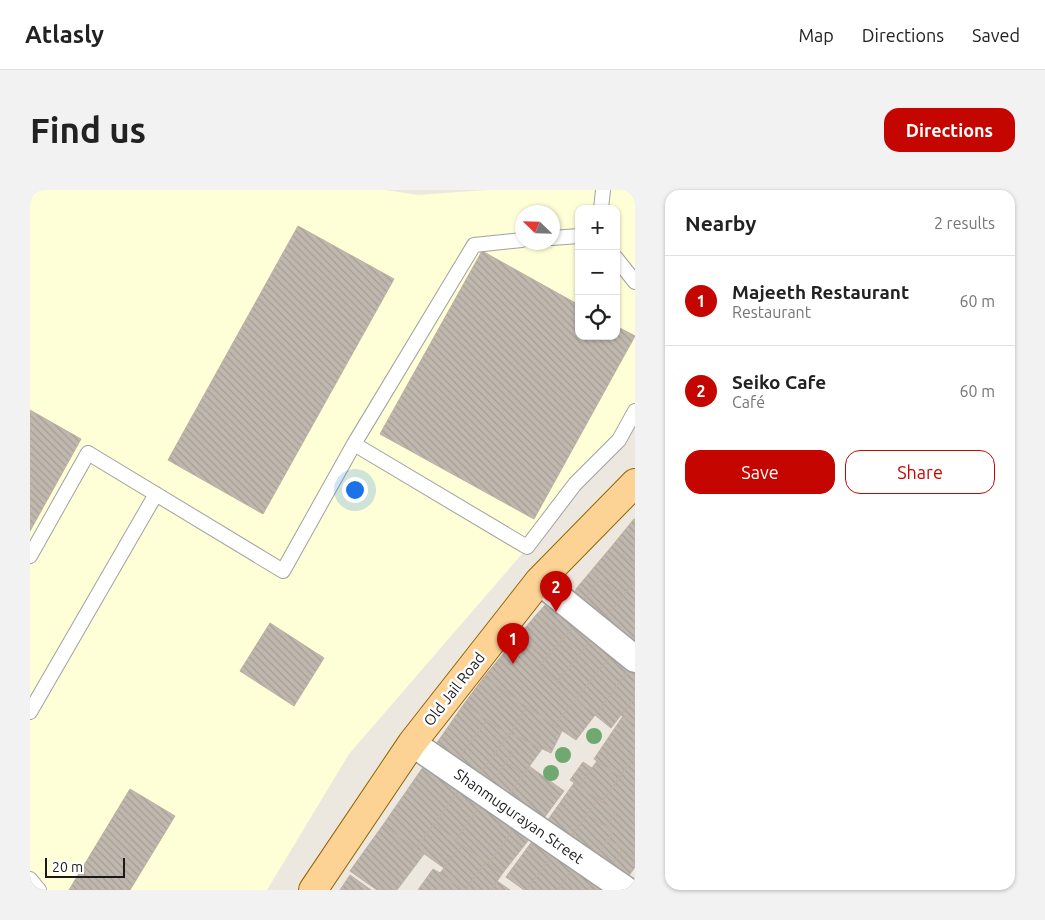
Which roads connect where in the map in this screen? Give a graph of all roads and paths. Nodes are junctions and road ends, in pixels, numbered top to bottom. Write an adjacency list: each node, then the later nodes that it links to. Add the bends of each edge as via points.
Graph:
1 (603, 190): 2 (lane)
2 (601, 205)
3 (575, 236): 4 (lane)
4 (560, 237)
5 (515, 241): 9 (lane, via 474,244)
6 (620, 263): 7 (lane)
7 (635, 282)
8 (635, 411): 9 (lane, via 619,440 575,484 527,547)
9 (354, 444): 11 (lane, via 283,572)
10 (635, 483): 13 (main road, Old Jail Road)
11 (156, 494): 12 (lane, via 88,452); 15 (lane)
12 (30, 556)
13 (539, 581): 14 (street); 16 (main road, Old Jail Road)
14 (635, 659)
15 (30, 712)
16 (412, 742): 19 (main road, Old Jail Road); 20 (street, Shanmugurayan Street)
17 (30, 879): 18 (lane)
18 (39, 890)
19 (313, 890)
20 (626, 890)

